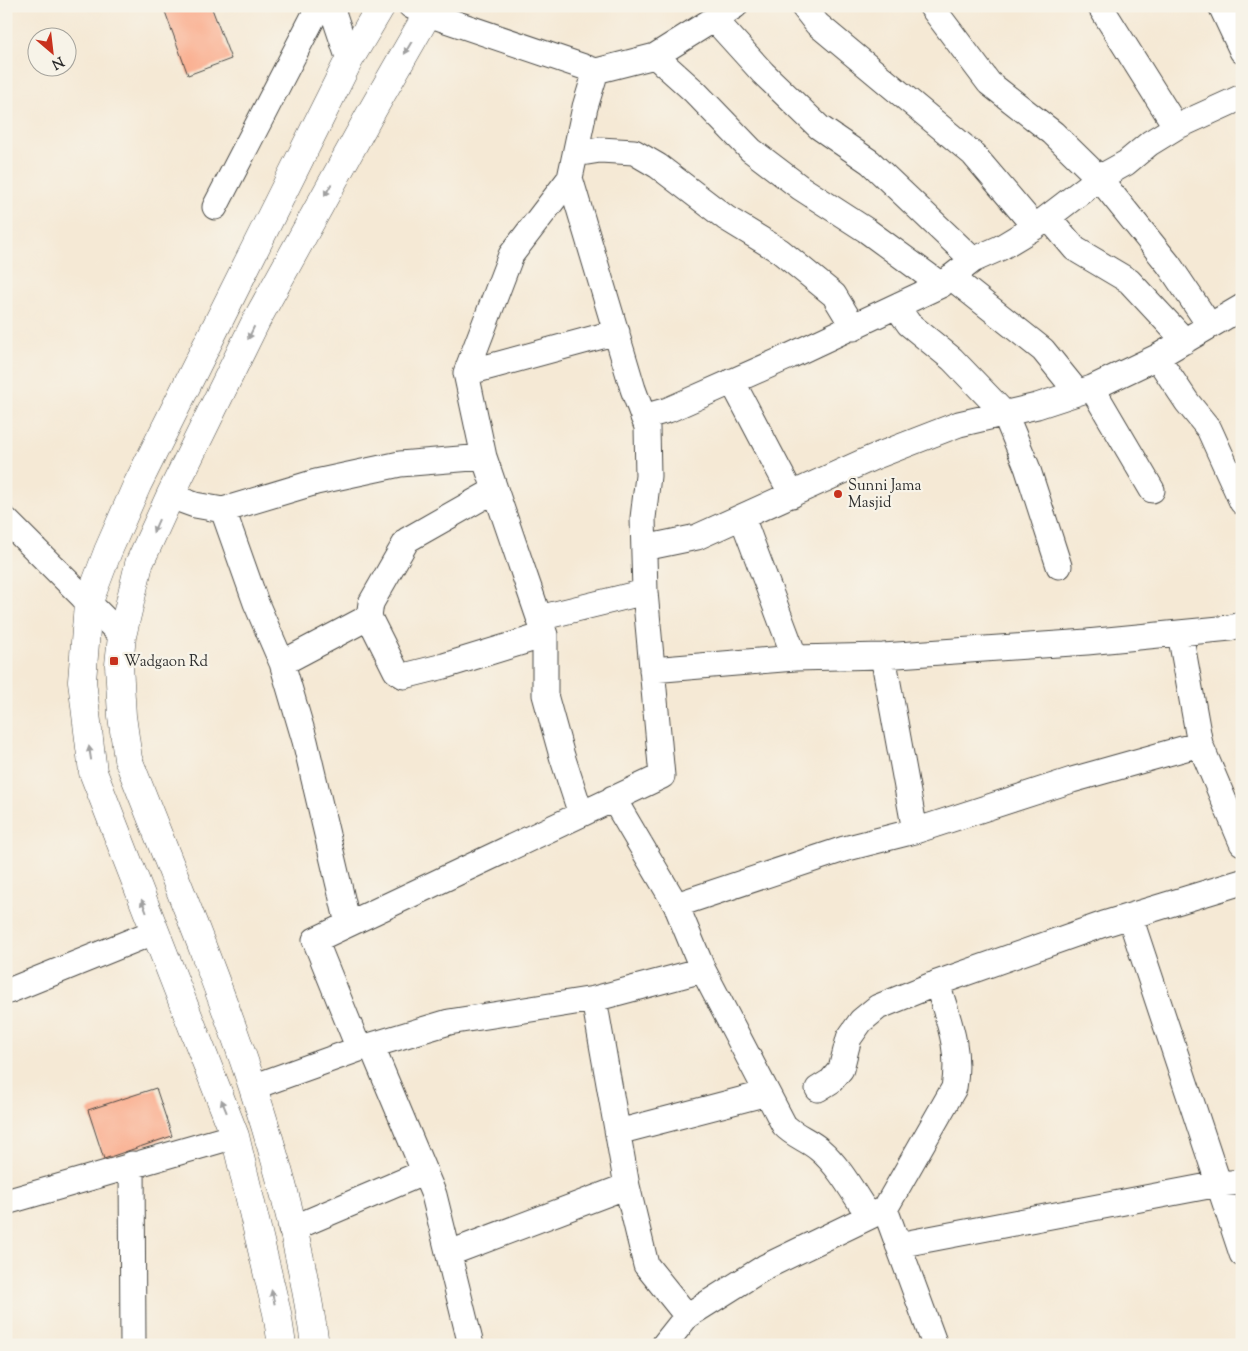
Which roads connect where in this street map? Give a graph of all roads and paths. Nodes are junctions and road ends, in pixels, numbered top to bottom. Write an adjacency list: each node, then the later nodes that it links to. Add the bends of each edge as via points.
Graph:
1 (319, 6): 20 (street)
2 (331, 6): 13 (street)
3 (381, 6): 13 (main road)
4 (735, 6): 10 (street)
5 (803, 6): 21 (street, via 817,24 972,154)
6 (931, 6): 19 (street, via 989,83 1053,133)
7 (1100, 6): 16 (street)
8 (1221, 6): 11 (street)
9 (424, 9): 14 (street); 41 (main road, one-way to 41, via 373,109 256,321)
10 (715, 20): 12 (street); 22 (street, via 763,73 819,127 870,162)
11 (1242, 51)
12 (655, 56): 14 (street); 23 (street, via 752,150 801,188)
13 (349, 60): 49 (main road, via 138,485)
14 (596, 71): 17 (street)
15 (1242, 98): 16 (street)
16 (1176, 127): 19 (street)
17 (575, 154): 18 (street); 27 (street, via 600,150 634,152 658,166 726,218 780,251 834,295)
18 (570, 178): 28 (street); 31 (street, via 511,256)
19 (1099, 178): 21 (street); 26 (street, via 1169,265)
20 (214, 207)
21 (1041, 222): 22 (street); 29 (street, via 1075,249 1129,281)
22 (974, 260): 23 (street)
23 (946, 281): 24 (street); 33 (street, via 1043,350)
24 (897, 307): 27 (street); 34 (street, via 909,324 952,359)
25 (1242, 307): 26 (street)
26 (1210, 326): 29 (street)
27 (854, 328): 32 (street)
28 (617, 332): 31 (street); 35 (street)
29 (1185, 341): 30 (street)
30 (1157, 357): 33 (street); 37 (street)
31 (466, 373): 36 (street)
32 (732, 381): 35 (street, via 668,410); 40 (street)
33 (1085, 390): 34 (street); 39 (street)
34 (1005, 414): 40 (street, via 959,424); 47 (street, via 1027,467)
35 (643, 417): 46 (street, via 647,427 648,476 643,518)
36 (484, 457): 38 (street); 43 (street, via 400,464 316,482)
37 (1231, 458): 42 (street)
38 (496, 490): 50 (street, via 407,540 371,603); 52 (street)
39 (1152, 490)
40 (792, 495): 44 (street)
41 (170, 496): 43 (street); 54 (main road, one-way to 54, via 139,564)
42 (1242, 502)
43 (223, 510): 57 (street, via 256,603)
44 (742, 517): 46 (street, via 697,537); 56 (street)
45 (8, 526): 49 (street)
46 (644, 548): 48 (street)
47 (1059, 566)
48 (645, 592): 52 (street); 58 (street)
49 (88, 604): 54 (street); 68 (main road, one-way to 49, via 94,772 82,681)
50 (369, 617): 52 (street, via 396,671 404,676 444,666); 57 (street)
51 (1242, 624): 53 (street)
52 (542, 626): 61 (street, via 545,695)
53 (1180, 633): 55 (street); 59 (street)
54 (122, 636): 74 (main road, via 122,716 128,759)
55 (883, 656): 56 (street); 62 (street)
56 (795, 658): 58 (street)
57 (282, 663): 67 (street, via 306,741)
58 (652, 670): 60 (street, via 662,776)
59 (1200, 744): 62 (street, via 1072,780); 63 (street)
60 (613, 798): 61 (street); 65 (street)
61 (581, 814): 67 (street)
62 (915, 831): 65 (street, via 844,850)
63 (1242, 843)
64 (1242, 882): 66 (street)
65 (676, 905): 69 (street)
66 (1130, 917): 70 (street); 81 (street)
67 (348, 924): 73 (street, via 315,940)
68 (154, 932): 71 (street); 78 (main road, one-way to 68)
69 (702, 970): 72 (street); 76 (street)
70 (937, 983): 75 (street, via 878,1008 862,1021 849,1038 840,1069 831,1081); 84 (street, via 956,1048 954,1088)
71 (6, 992)
72 (594, 999): 73 (street, via 449,1022); 77 (street)
73 (365, 1047): 74 (street); 80 (street)
74 (253, 1087): 85 (main road)
75 (818, 1089)
76 (767, 1093): 77 (street); 84 (street, via 784,1125 829,1158)
77 (618, 1132): 82 (street)
78 (236, 1136): 79 (street); 91 (main road, one-way to 78)
79 (132, 1164): 83 (street); 90 (street)
80 (425, 1172): 85 (street); 87 (street)
81 (1230, 1183): 86 (street); 88 (street)
82 (627, 1186): 87 (street); 89 (street, via 646,1264)
83 (6, 1202)
84 (877, 1213): 86 (street); 89 (street, via 766,1267)
85 (292, 1229): 92 (main road)
86 (898, 1245): 95 (street)
87 (450, 1253): 93 (street)
88 (1242, 1254)
89 (687, 1316): 94 (street)
90 (133, 1345)
91 (282, 1345)
92 (315, 1345)
93 (471, 1345)
94 (664, 1345)
95 (935, 1345)

